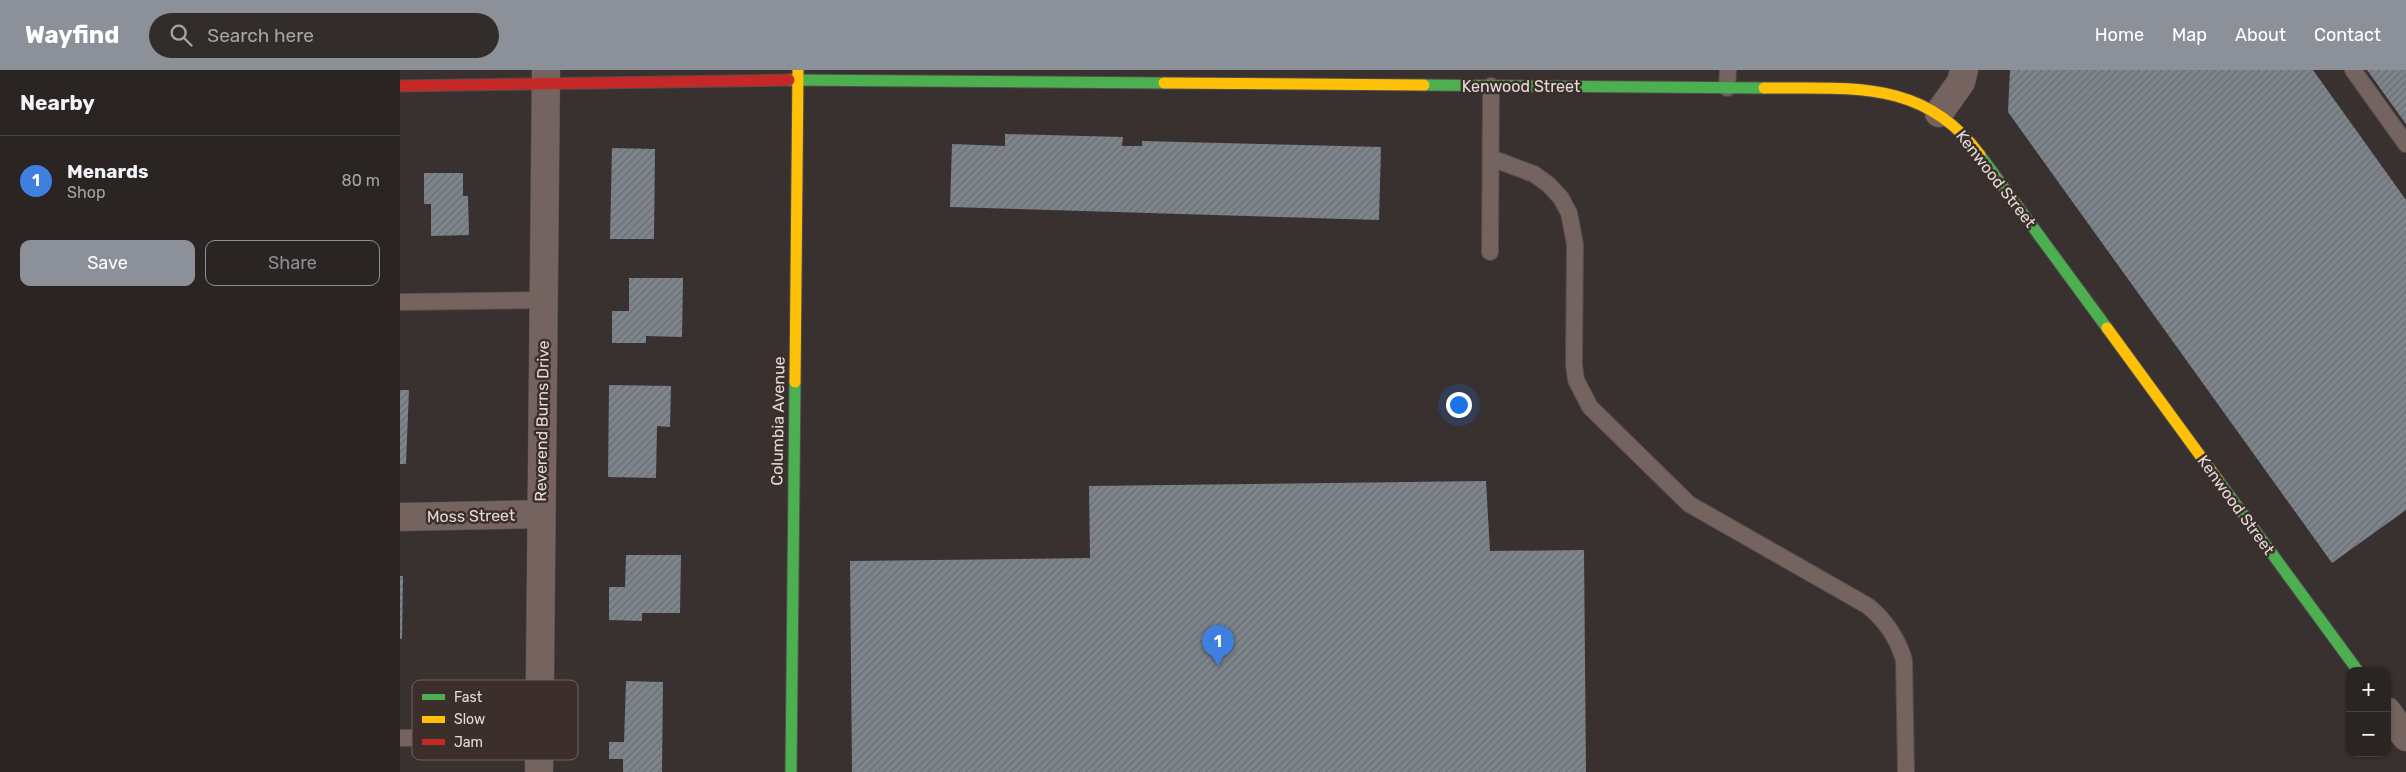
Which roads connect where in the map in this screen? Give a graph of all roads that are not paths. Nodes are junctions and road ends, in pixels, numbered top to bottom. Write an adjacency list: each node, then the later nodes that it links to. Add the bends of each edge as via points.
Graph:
1 (1728, 70): 10 (lane)
2 (1964, 70): 11 (street, via 1961,82)
3 (2353, 70): 12 (lane)
4 (798, 75): 5 (street, Kenwood Street); 6 (street, Kenwood Street); 23 (street, Columbia Avenue)
5 (1015, 76): 7 (street, Kenwood Street)
6 (546, 77): 8 (street, Kenwood Street); 15 (street, Reverend Burns Drive)
7 (1241, 77): 9 (street, Kenwood Street)
8 (400, 86)
9 (1491, 86): 10 (street, Kenwood Street); 13 (lane)
10 (1727, 88): 11 (street, Kenwood Street, via 1857,89 1898,95)
11 (1939, 113): 19 (street, Kenwood Street, via 1964,134)
12 (2406, 144)
13 (1491, 158): 14 (lane); 24 (lane, via 1534,174 1561,198 1569,213 1575,244 1574,366 1576,380 1590,407 1689,504 1868,606 1891,629 1904,660)
14 (1490, 252)
15 (544, 300): 16 (lane); 17 (street, Reverend Burns Drive)
16 (400, 302)
17 (541, 514): 18 (street, Moss Street); 20 (street, Reverend Burns Drive)
18 (400, 517)
19 (2355, 667)
20 (540, 680)
21 (2388, 712): 22 (street)
22 (2406, 737)
23 (791, 772)
24 (1906, 772)

